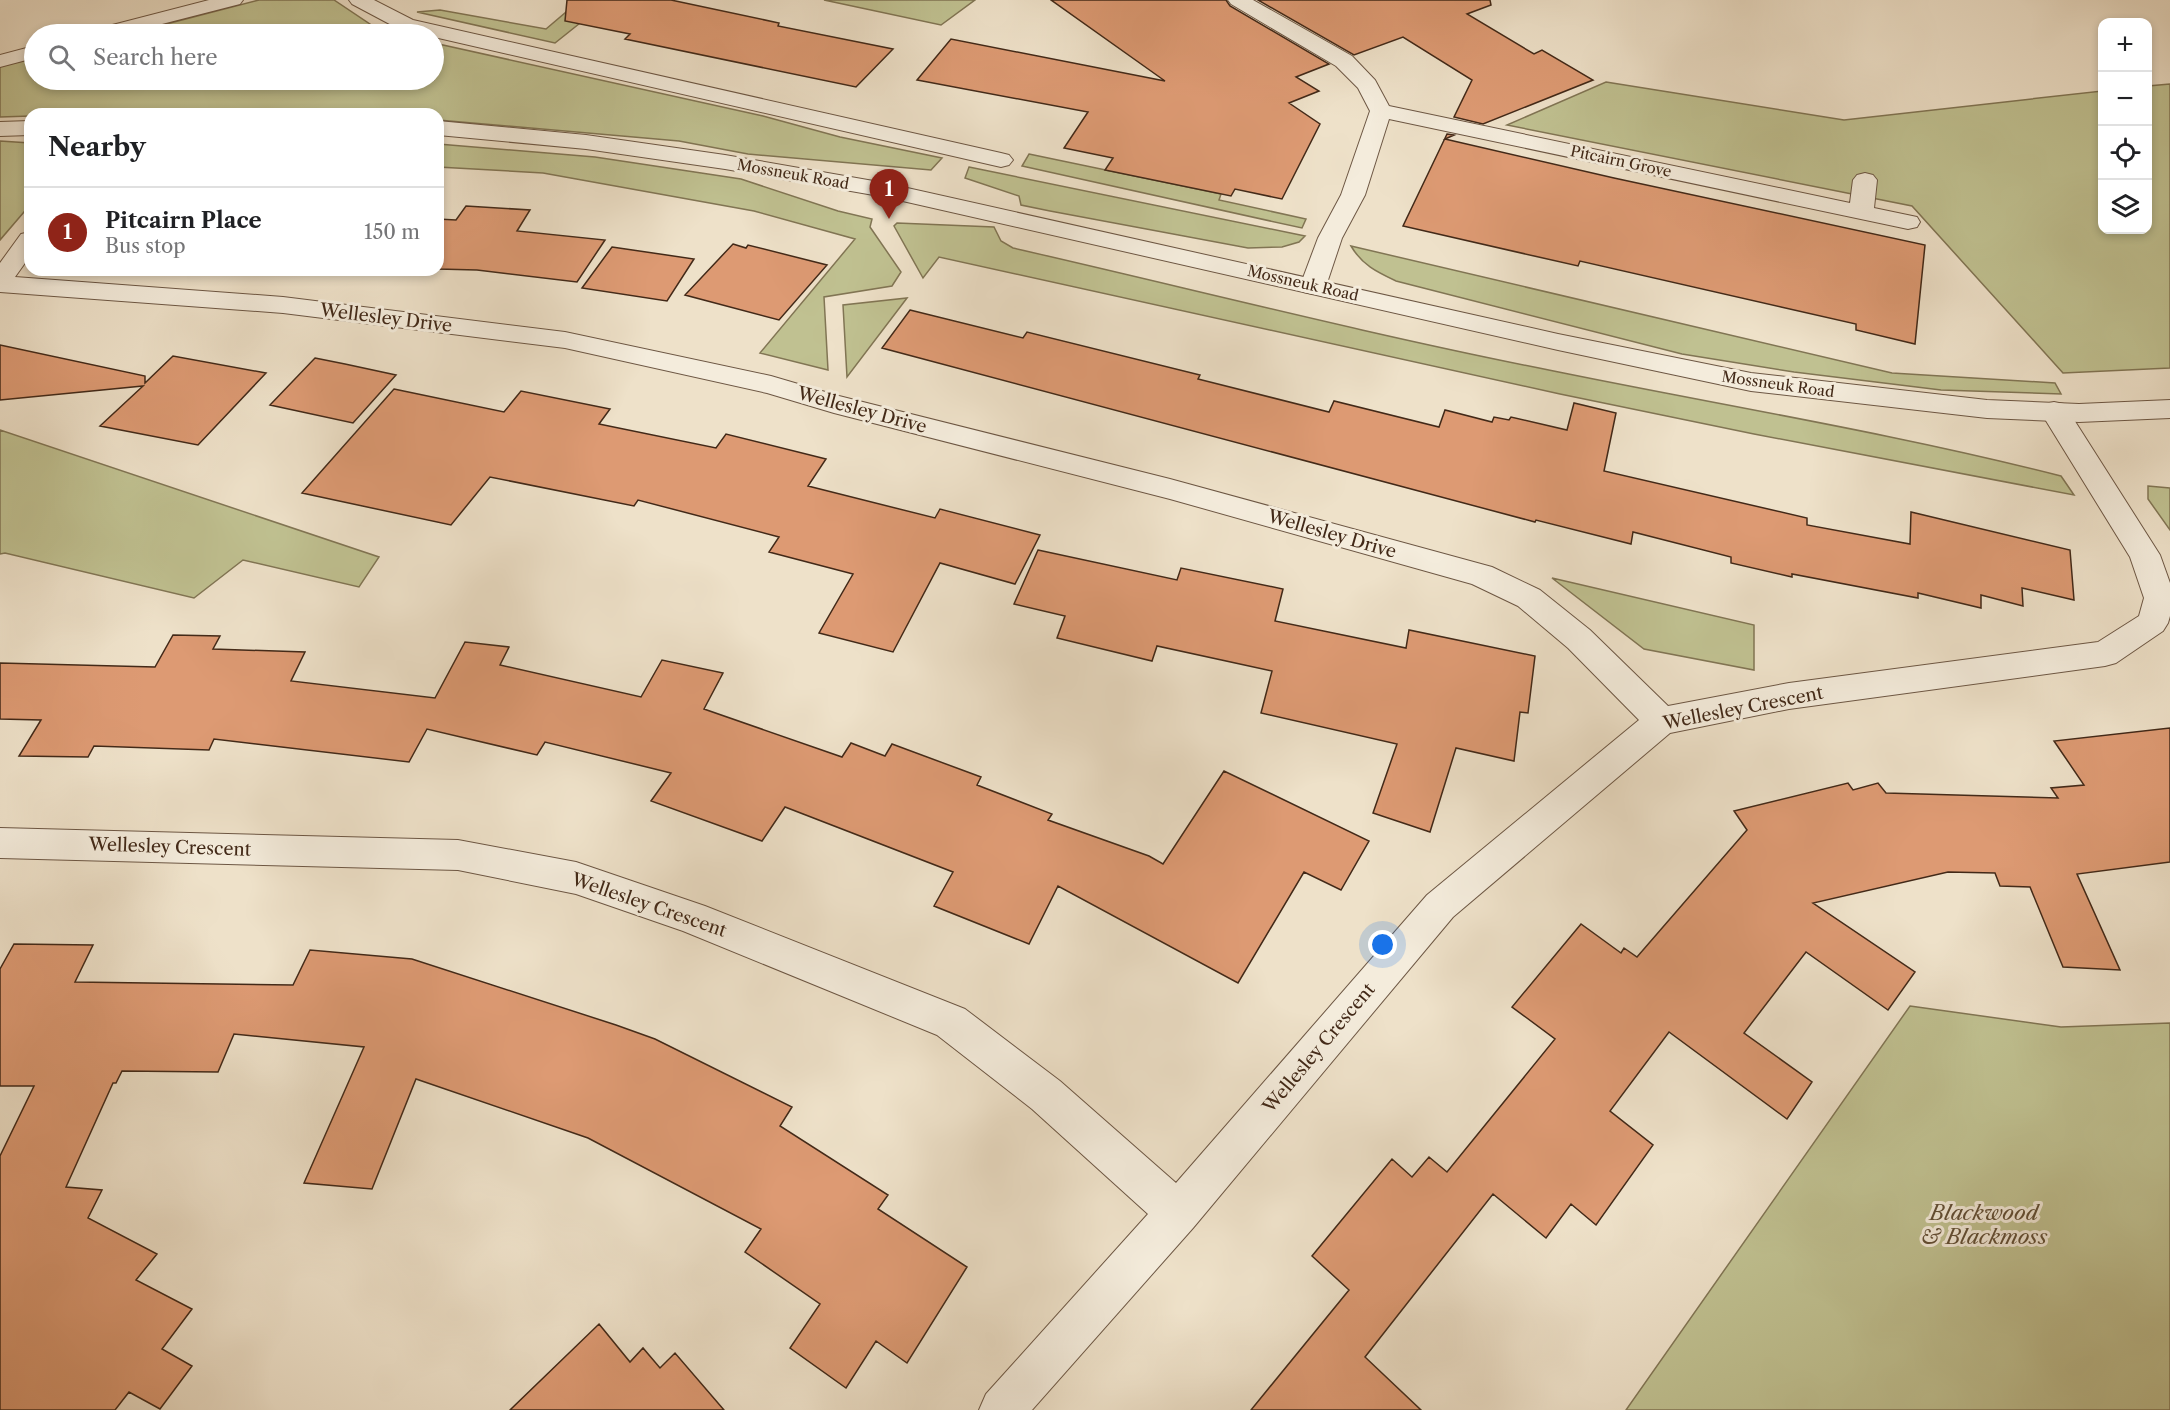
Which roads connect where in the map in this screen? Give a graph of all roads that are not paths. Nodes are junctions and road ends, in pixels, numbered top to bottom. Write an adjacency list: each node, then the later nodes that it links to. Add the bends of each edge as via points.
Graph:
1 (234, 0): 4 (street)
2 (359, 0): 5 (street)
3 (1238, 0): 9 (street, via 1344,61 1367,85)
4 (139, 24)
5 (404, 24)
6 (444, 34): 13 (street)
7 (24, 55): 8 (street)
8 (0, 61)
9 (1382, 111): 15 (street, Pitcairn Grove); 19 (street, via 1353,195 1330,238)
10 (24, 128): 11 (street)
11 (0, 129)
12 (444, 129): 19 (street, Mossneuk Road, via 586,142 885,190)
13 (1001, 160)
14 (1865, 180): 15 (street)
15 (1861, 212): 16 (street, Pitcairn Grove)
16 (1908, 222)
17 (24, 248): 18 (street, Wellesley Drive)
18 (0, 282): 22 (street, Wellesley Drive, via 283,305 565,340 771,385 1170,489 1481,575 1529,598 1579,639)
19 (1313, 286): 21 (street, Mossneuk Road, via 1750,382 1915,403)
20 (2170, 409): 21 (street, Mossneuk Road)
21 (2054, 411): 22 (street, Wellesley Crescent, via 2145,555 2160,598 2152,623 2105,654 1789,696)
22 (1661, 721): 24 (street, Wellesley Crescent, via 1440,906)
23 (0, 843): 24 (street, Wellesley Crescent, via 458,855 576,878 692,918 951,1022 1046,1095)
24 (1178, 1213): 25 (street, Wellesley Crescent)
25 (1002, 1410)

